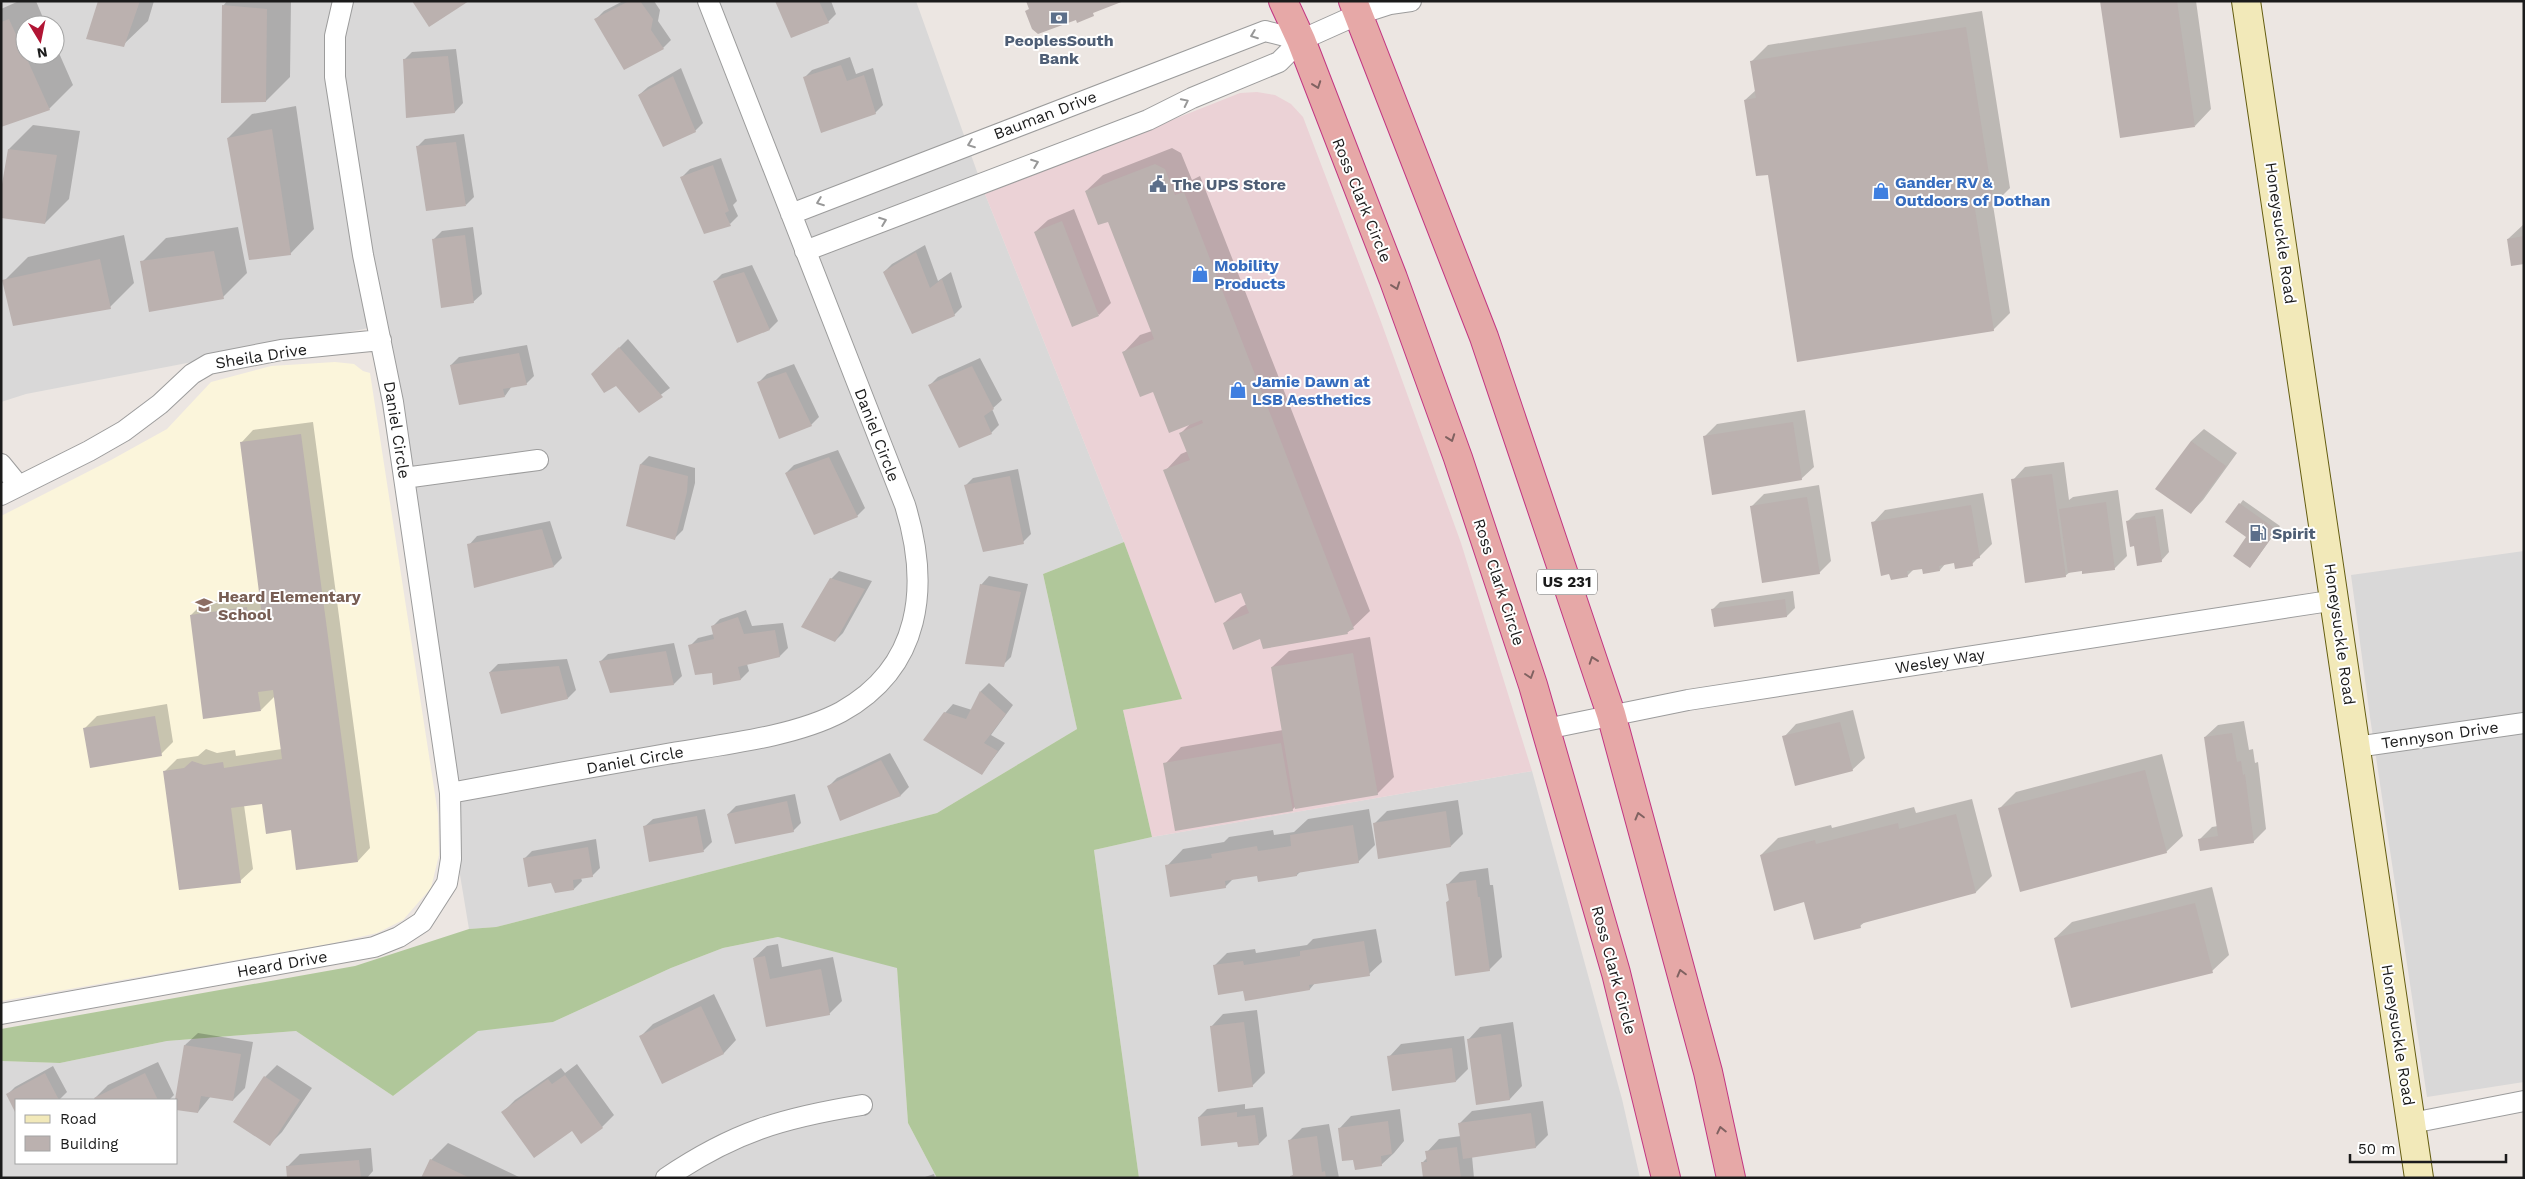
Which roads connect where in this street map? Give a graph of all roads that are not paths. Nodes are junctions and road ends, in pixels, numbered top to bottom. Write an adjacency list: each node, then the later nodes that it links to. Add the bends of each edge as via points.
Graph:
1 (343, 1): 10 (street, Daniel Circle, via 335,36 336,77 363,255)
2 (708, 1): 8 (street, Daniel Circle)
3 (1283, 1): 7 (highway, Ross Clark Circle)
4 (1411, 1): 6 (street)
5 (2246, 1): 15 (main road, Honeysuckle Road)
6 (1356, 8): 7 (street); 16 (highway, US 231, one-way to 6, via 1484,337)
7 (1301, 40): 8 (street, Bauman Drive, one-way to 8, via 1265,31); 9 (street, one-way to 7, via 1148,120 1279,62); 18 (highway, Ross Clark Circle, one-way to 18, via 1458,458)
8 (791, 214): 9 (street, Daniel Circle)
9 (805, 251): 20 (street, Daniel Circle, via 912,530 918,566 918,604 898,656 875,687 856,703 799,728)
10 (381, 340): 13 (street, Daniel Circle); 14 (street, Sheila Drive, via 281,350 209,364 192,374 124,431)
11 (538, 460): 13 (street)
12 (1, 464): 14 (street)
13 (404, 478): 20 (street, Daniel Circle)
14 (10, 490)
15 (2336, 600): 16 (street, Wesley Way); 19 (main road, Honeysuckle Road)
16 (1611, 714): 18 (street, Wesley Way); 27 (highway, US 231, one-way to 16, via 1708,1072)
17 (2524, 724): 19 (street, Tennyson Drive)
18 (1546, 729): 26 (highway, Ross Clark Circle, via 1616,973)
19 (2356, 747): 24 (main road, Honeysuckle Road)
20 (450, 794): 21 (street, Heard Drive, via 452,860 447,884 422,922 399,937 374,947)
21 (1, 1014)
22 (2524, 1102): 24 (street)
23 (862, 1106): 25 (street, via 811,1114 744,1133)
24 (2412, 1123): 28 (main road, Honeysuckle Road)
25 (666, 1178)
26 (1666, 1178)
27 (1731, 1178)
28 (2419, 1178)

